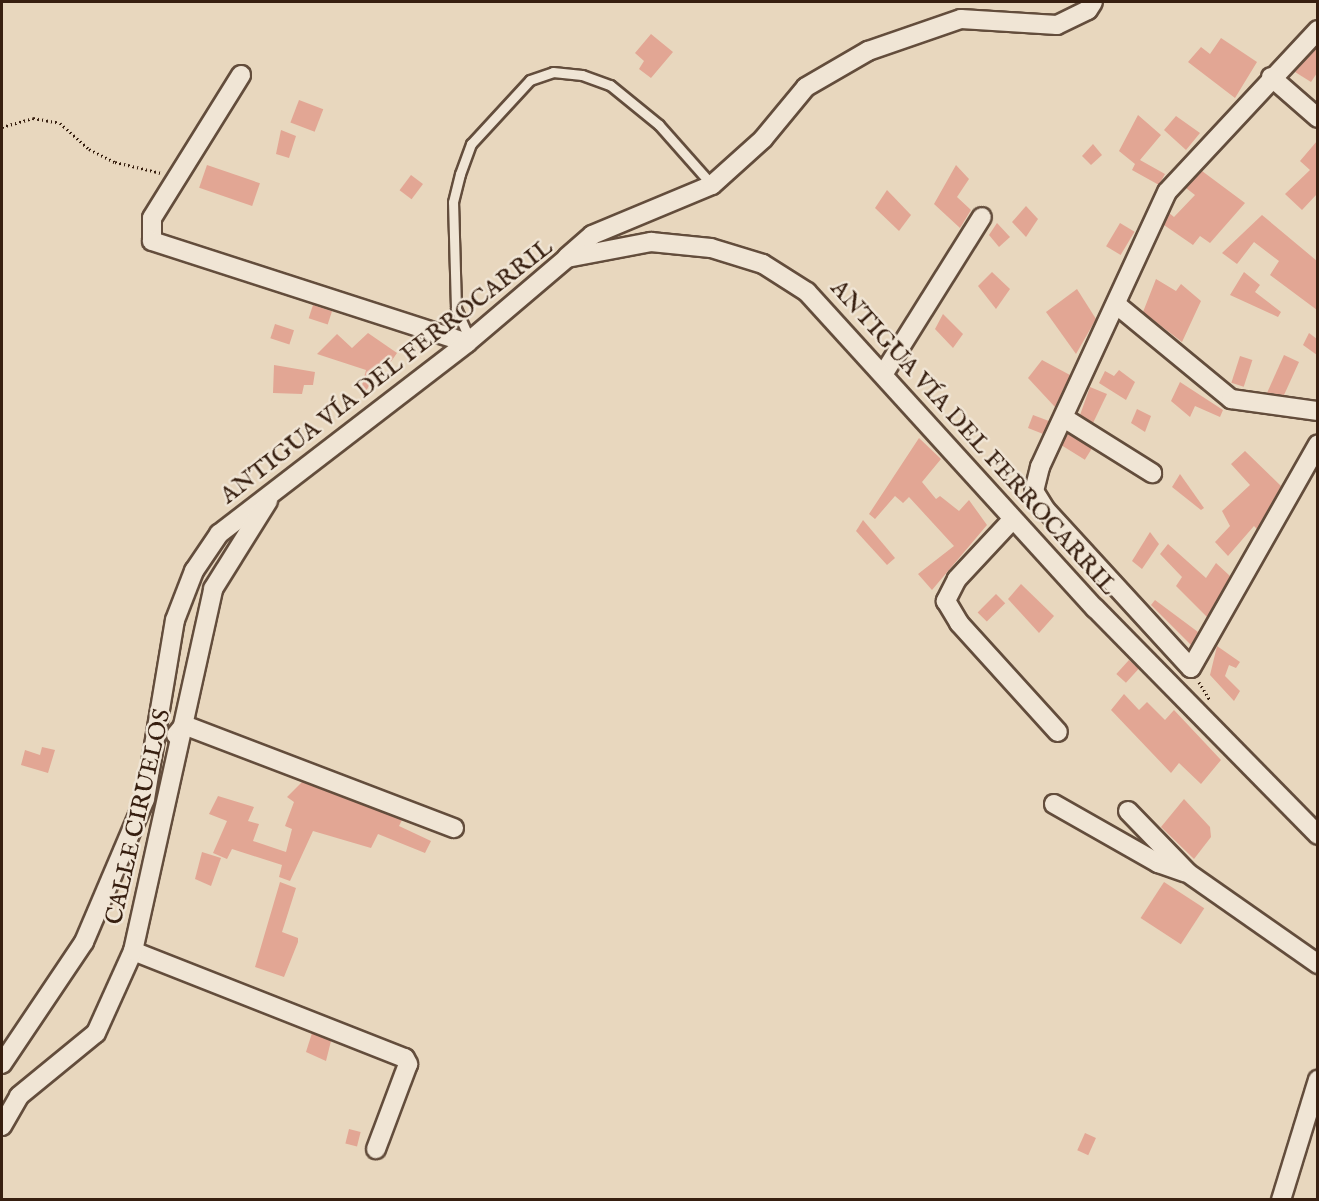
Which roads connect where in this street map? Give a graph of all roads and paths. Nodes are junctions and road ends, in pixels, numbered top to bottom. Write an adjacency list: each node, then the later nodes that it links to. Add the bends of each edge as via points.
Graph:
1 (1093, 2): 8 (street, via 1088,10 1057,25 960,19 867,51 806,87 763,139)
2 (1317, 30): 4 (street)
3 (241, 75): 7 (street)
4 (1271, 77): 5 (street); 11 (street, via 1167,192)
5 (1317, 118)
6 (2, 127): 7 (path, via 33,118 60,123 89,149 115,162)
7 (177, 177): 12 (street, via 152,218 152,241)
8 (712, 185): 10 (street, via 592,235); 12 (lane, via 659,125 610,85 582,75 553,72 530,80 471,144 453,202 456,308)
9 (982, 217): 13 (street)
10 (567, 258): 12 (street, ANTIGUA VÍA DEL FERROCARRIL); 13 (street, ANTIGUA VÍA DEL FERROCARRIL, via 651,242 711,248 763,264 807,292)
11 (1117, 305): 14 (street, via 1231,399); 15 (street)
12 (468, 341): 18 (street, ANTIGUA VÍA DEL FERROCARRIL)
13 (884, 373): 19 (street, ANTIGUA VÍA DEL FERROCARRIL)
14 (1317, 411)
15 (1064, 418): 17 (street); 20 (street, via 1034,491 1046,510)
16 (1317, 444): 20 (street, via 1191,668)
17 (1152, 473)
18 (275, 490): 22 (street, CALLE CIRUELOS, via 213,589); 24 (street, ANTIGUA VÍA DEL FERROCARRIL, via 219,534 194,571 175,620)
19 (1012, 520): 21 (street, ANTIGUA VÍA DEL FERROCARRIL); 23 (street, via 957,579 946,602 959,623)
20 (1118, 586): 21 (street)
21 (1095, 608): 28 (street, ANTIGUA VÍA DEL FERROCARRIL)
22 (184, 725): 24 (street); 27 (street); 30 (street, CALLE CIRUELOS)
23 (1058, 732)
24 (151, 764): 32 (street, ANTIGUA VÍA DEL FERROCARRIL, via 145,799 84,942)
25 (1054, 804): 29 (street, via 1158,863)
26 (1128, 811): 29 (street)
27 (454, 828)
28 (1317, 835)
29 (1188, 873): 31 (street)
30 (133, 951): 34 (street, CALLE CIRUELOS, via 96,1033 19,1096); 35 (street, via 405,1058 408,1064)
31 (1317, 964)
32 (2, 1064)
33 (1317, 1080): 36 (street)
34 (2, 1126)
35 (376, 1149)
36 (1281, 1200)

